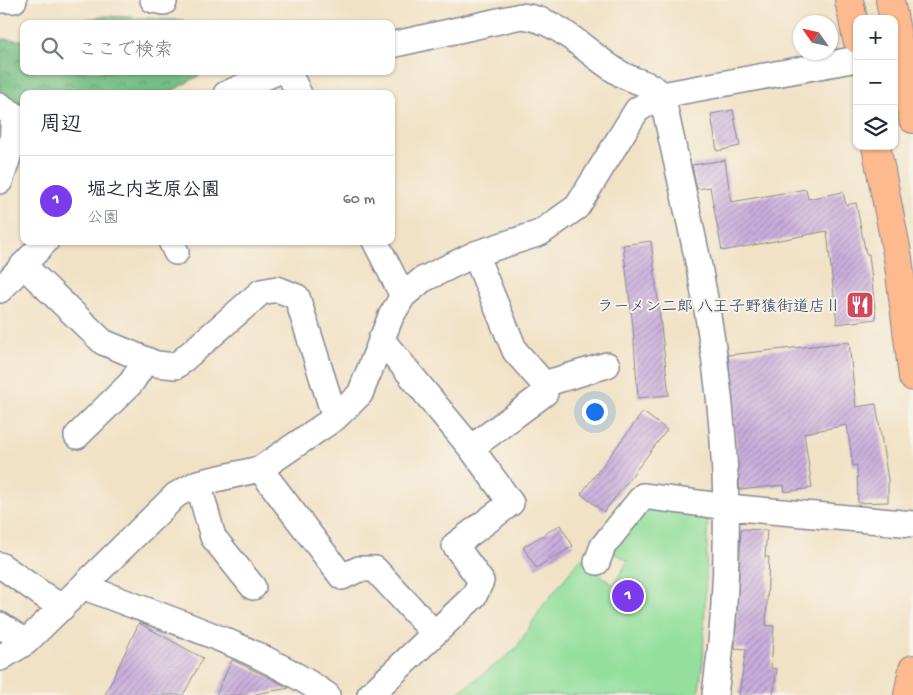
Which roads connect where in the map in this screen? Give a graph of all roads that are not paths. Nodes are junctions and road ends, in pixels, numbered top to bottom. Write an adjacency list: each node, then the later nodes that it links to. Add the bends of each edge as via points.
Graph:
1 (1, 0): 2 (street)
2 (14, 0)
3 (153, 0): 4 (street)
4 (164, 0)
5 (849, 0): 7 (main road)
6 (890, 0): 9 (main road)
7 (853, 20)
8 (395, 44): 15 (street, via 521,16 532,17 547,23 622,75 652,85)
9 (903, 50): 17 (main road)
10 (853, 60): 15 (street)
11 (270, 75): 13 (street)
12 (290, 75): 14 (street)
13 (235, 90)
14 (297, 90)
15 (662, 94): 22 (street, via 636,110 577,207 540,233); 36 (street, via 714,353)
16 (0, 106): 19 (street, via 13,114 14,126 11,152)
17 (913, 119)
18 (877, 150): 29 (main road, via 898,258)
19 (0, 181)
20 (42, 245): 23 (street)
21 (377, 245): 25 (street)
22 (475, 254): 25 (street, via 422,280); 30 (street, via 515,351)
23 (24, 265): 24 (street); 27 (street, via 103,342)
24 (0, 290)
25 (403, 296): 26 (street)
26 (381, 339): 31 (street, via 360,394); 33 (street)
27 (146, 360): 31 (street, via 176,366 260,292 277,289 297,297); 32 (street, via 130,383)
28 (607, 366): 30 (street)
29 (913, 377)
30 (544, 384): 33 (street, via 545,394)
31 (335, 418): 34 (street)
32 (77, 436)
33 (471, 448): 44 (street, via 511,503 455,545 481,582 474,596)
34 (260, 468): 35 (street); 44 (street, via 342,578 359,569 375,569)
35 (198, 483): 40 (street, via 176,495); 41 (street, via 213,537)
36 (728, 507): 37 (street); 38 (street, via 643,496 603,546); 50 (street, via 727,582)
37 (913, 524)
38 (597, 562)
39 (0, 565): 42 (street)
40 (85, 587): 42 (street); 48 (street, via 250,652)
41 (253, 587)
42 (62, 608): 45 (street)
43 (0, 625): 45 (street)
44 (434, 634): 49 (street)
45 (26, 642): 46 (street)
46 (0, 658)
47 (913, 669): 51 (main road)
48 (327, 695)
49 (370, 695)
50 (714, 695)
51 (908, 695)

